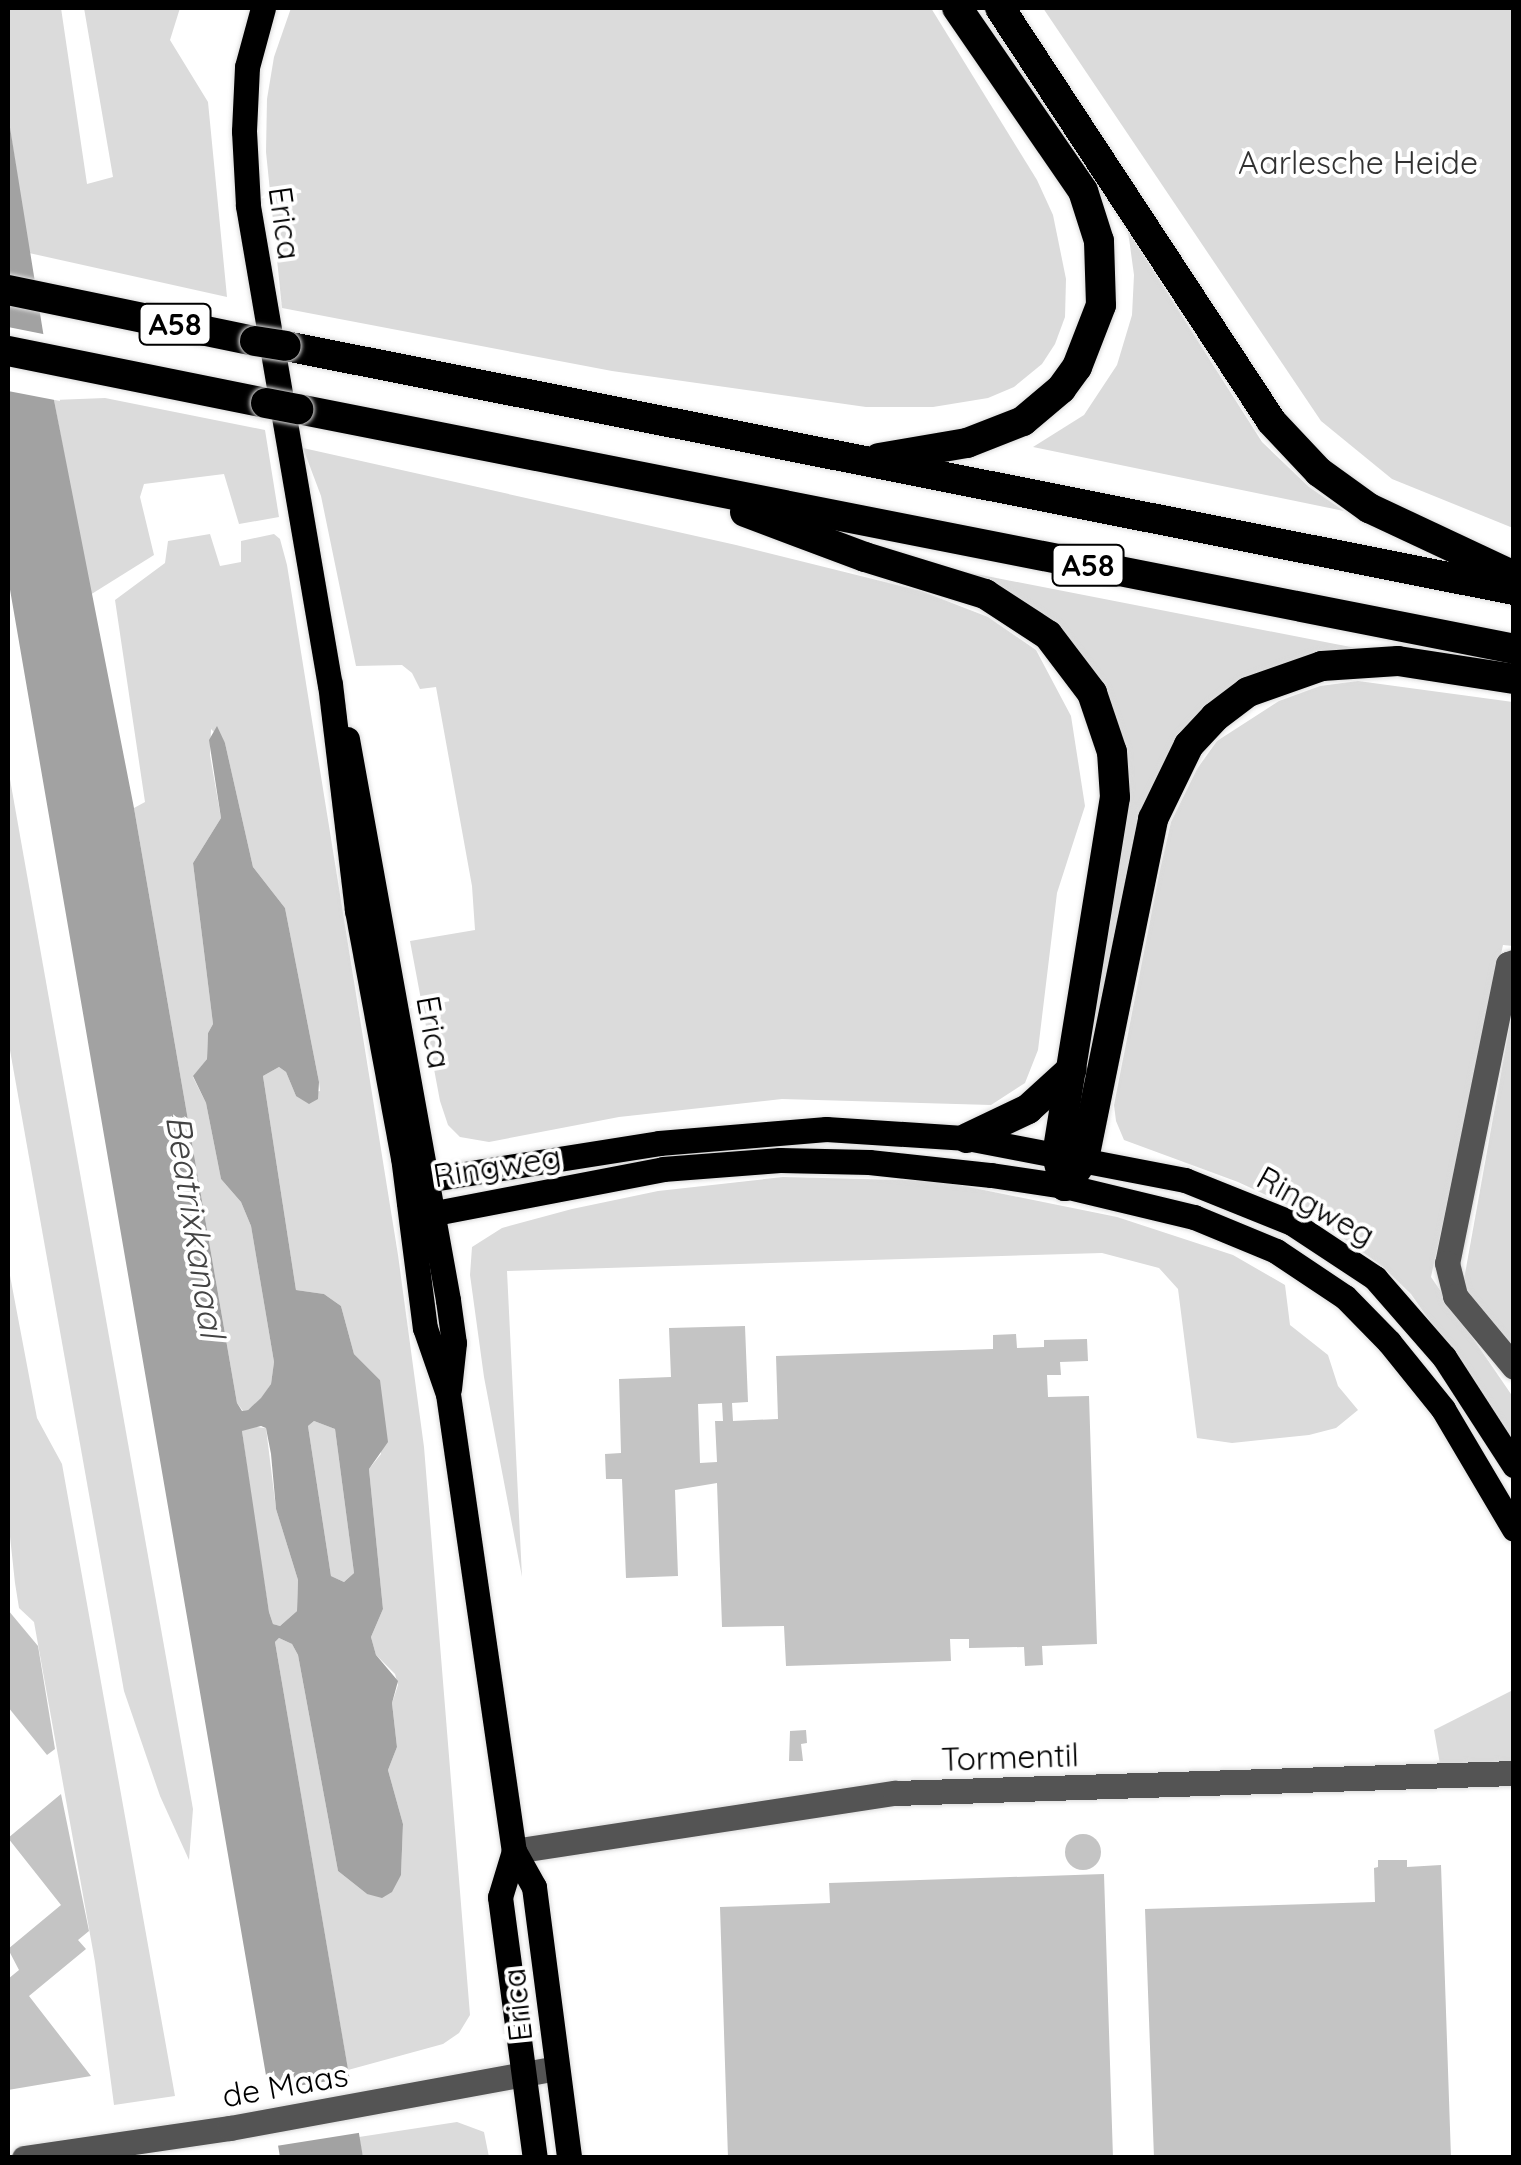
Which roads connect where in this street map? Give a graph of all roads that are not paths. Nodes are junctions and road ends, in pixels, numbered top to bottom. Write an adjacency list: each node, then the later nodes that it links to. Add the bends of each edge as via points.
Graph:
1 (263, 8): 12 (main road, Erica, via 248,68 248,206)
2 (958, 8): 6 (highway, A58, via 1083,191 1100,241 1101,305 1077,367 1023,422 966,443)
3 (1000, 8): 8 (highway, via 1271,421 1319,472 1370,508)
4 (8, 290): 6 (highway, A58, bridge)
5 (8, 351): 7 (highway, A58, bridge)
6 (867, 460): 9 (highway, A58)
7 (662, 480): 10 (highway, A58); 14 (highway, A58, via 864,557 985,594 1028,618 1081,674 1101,714 1116,776)
8 (1514, 576)
9 (1514, 590)
10 (1514, 649)
11 (1514, 680): 16 (highway, A58, via 1398,661 1322,666 1248,692 1215,717 1190,744 1153,819)
12 (330, 684): 17 (main road, Erica, via 353,760); 19 (main road, Erica, via 357,910)
13 (1514, 962): 20 (street, via 1508,964 1447,1263 1455,1296)
14 (1072, 1068): 15 (highway, via 1028,1109); 16 (highway, A58)
15 (967, 1138): 16 (main road, Ringweg); 17 (main road, Ringweg, via 826,1129 748,1133)
16 (1071, 1157): 18 (highway, A58); 21 (main road, Ringweg, via 1185,1180 1242,1200 1343,1254 1413,1316)
17 (426, 1180): 19 (main road, Erica)
18 (1065, 1186): 19 (main road, Ringweg, via 928,1167 780,1160 663,1169); 22 (main road, Ringweg, via 1238,1232 1318,1275 1389,1342 1443,1408)
19 (420, 1208): 24 (main road, Erica, via 425,1328 448,1394)
20 (1514, 1367)
21 (1514, 1465)
22 (1514, 1529)
23 (1514, 1774): 24 (street, Tormentil, via 895,1793)
24 (514, 1851): 25 (main road, Erica, via 534,1887); 26 (main road, Erica, via 500,1898)
25 (556, 2068): 26 (street, de Maas); 29 (main road, Erica)
26 (521, 2074): 27 (street, de Maas); 28 (main road, Erica)
27 (24, 2158)
28 (535, 2158)
29 (569, 2158)

